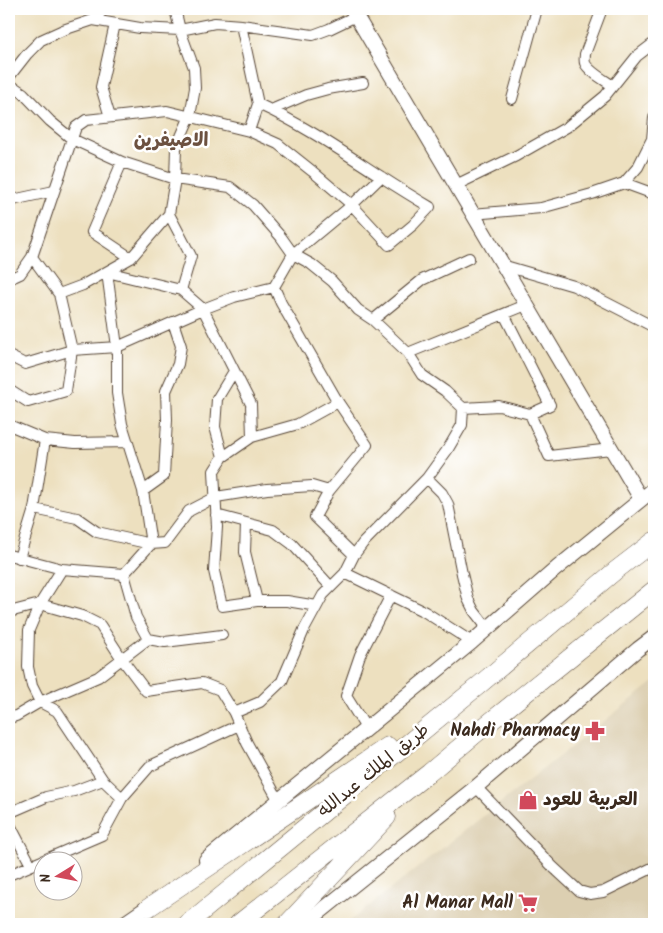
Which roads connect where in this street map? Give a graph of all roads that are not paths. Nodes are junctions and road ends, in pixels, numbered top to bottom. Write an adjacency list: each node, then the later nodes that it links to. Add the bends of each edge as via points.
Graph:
1 (101, 9): 6 (street)
2 (174, 9): 9 (street)
3 (537, 9): 15 (street)
4 (602, 9): 14 (street, via 584,60 590,70)
5 (354, 12): 8 (street, via 329,29 312,35); 27 (main road)
6 (93, 20): 7 (street); 11 (street, via 41,40)
7 (115, 24): 9 (street); 19 (street, via 101,87)
8 (242, 25): 9 (street, via 215,24); 16 (street)
9 (180, 30): 18 (street, via 194,68 196,88)
10 (654, 43): 14 (street, via 637,56)
11 (9, 76)
12 (363, 83): 17 (street, via 306,95)
13 (9, 84): 22 (street)
14 (613, 86): 27 (street, via 567,127)
15 (512, 99)
16 (258, 104): 17 (street); 21 (street)
17 (271, 110): 24 (street)
18 (190, 116): 19 (street, via 167,111); 21 (street); 25 (street, via 176,148)
19 (110, 117): 22 (street, via 86,120 76,127)
20 (654, 118): 26 (street, via 652,139 638,166)
21 (249, 131): 31 (street, via 278,144)
22 (72, 139): 23 (street); 28 (street)
23 (122, 162): 25 (street); 36 (street, via 92,232)
24 (381, 176): 31 (street); 31 (street, via 430,207 389,245)
25 (175, 179): 32 (street); 34 (street, via 230,187 253,205)
26 (624, 183): 29 (street); 33 (street, via 541,208)
27 (456, 185): 33 (main road)
28 (54, 191): 30 (street); 35 (street)
29 (654, 194)
30 (9, 202)
31 (352, 205): 34 (street)
32 (170, 214): 36 (street); 42 (street, via 191,256)
33 (472, 214): 38 (main road)
34 (293, 254): 41 (street); 47 (street, via 332,281 358,310)
35 (32, 257): 40 (street, via 20,274); 43 (street)
36 (131, 258): 39 (street)
37 (469, 258): 47 (street, via 422,280)
38 (502, 265): 44 (main road); 49 (street, via 574,286)
39 (107, 272): 42 (street); 43 (street); 50 (street)
40 (9, 280)
41 (274, 287): 45 (street); 56 (street)
42 (181, 290): 45 (street)
43 (59, 294): 51 (street)
44 (526, 305): 46 (street); 63 (main road)
45 (203, 309): 48 (street); 54 (street)
46 (504, 314): 52 (street); 58 (street, via 550,405)
47 (374, 320): 52 (street)
48 (174, 322): 50 (street); 67 (street, via 181,346 178,364 166,390 164,476)
49 (654, 326)
50 (117, 347): 51 (street); 62 (street, via 117,393)
51 (72, 350): 53 (street, via 25,364); 55 (street, via 66,391 28,402)
52 (408, 352): 57 (street, via 422,375)
53 (9, 356)
54 (234, 371): 60 (street, via 251,404); 64 (street, via 217,399 215,427)
55 (9, 390)
56 (338, 402): 60 (street, via 298,424); 68 (street, via 368,445)
57 (463, 408): 58 (street, via 499,406); 65 (street, via 462,425)
58 (530, 414): 63 (street, via 549,456)
59 (9, 425): 61 (street)
60 (252, 437): 64 (street)
61 (45, 440): 62 (street); 71 (street)
62 (128, 442): 67 (street)
63 (611, 449): 70 (main road)
64 (223, 457): 69 (street, via 214,471)
65 (427, 478): 77 (street); 90 (street, via 448,504 468,599)
66 (654, 488): 70 (main road)
67 (143, 491): 76 (street)
68 (329, 491): 69 (street, via 312,486); 77 (street, via 315,517)
69 (216, 497): 72 (street); 76 (street, via 189,511 165,543)
70 (640, 499): 90 (main road)
71 (34, 508): 76 (street, via 78,518 97,532); 78 (street)
72 (216, 515): 73 (street); 86 (street, via 214,571 222,606)
73 (246, 524): 83 (street, via 273,530 292,544); 86 (street, via 245,552)
74 (654, 533): 80 (highway)
75 (654, 541): 80 (highway, طريق الملك عبدالله)
76 (151, 544): 82 (street)
77 (354, 555): 81 (street)
78 (14, 556): 79 (street)
79 (62, 569): 82 (street); 87 (street)
80 (615, 572): 96 (highway, طريق الملك عبدالله)
81 (345, 573): 83 (street); 85 (street)
82 (124, 574): 92 (street, via 136,617)
83 (331, 587): 88 (street)
84 (654, 590): 102 (highway, طريق الملك عبدالله)
85 (391, 595): 93 (street); 101 (street, via 360,655 346,696)
86 (257, 601): 88 (street, via 287,600)
87 (40, 604): 89 (street); 95 (street, via 82,616 100,625); 97 (street, via 29,630 28,667)
88 (317, 606): 98 (street, via 282,681 260,702)
89 (9, 612)
90 (488, 629): 93 (main road)
91 (222, 635): 92 (street, via 165,642)
92 (148, 639): 95 (street)
93 (472, 642): 101 (main road)
94 (652, 645): 104 (main road)
95 (122, 659): 97 (street, via 98,677); 98 (street, via 146,691 202,684 220,690)
96 (478, 686): 112 (highway); 114 (highway, طريق الملك عبدالله)
97 (40, 702): 99 (street); 103 (street, via 57,711)
98 (234, 713): 100 (street)
99 (9, 718)
100 (239, 726): 105 (street, via 150,766); 106 (street)
101 (366, 728): 106 (main road)
102 (429, 773): 115 (highway, طريق الملك عبدالله); 116 (highway)
103 (103, 780): 105 (street); 107 (street)
104 (476, 787): 110 (street, via 578,891 602,892); 117 (main road)
105 (122, 798): 109 (street, via 102,835)
106 (279, 801): 112 (main road)
107 (9, 812)
108 (9, 823): 109 (street)
109 (31, 865): 111 (street)
110 (654, 867)
111 (9, 875)
112 (148, 908): 113 (main road)
113 (123, 924)
114 (186, 924)
115 (238, 924)
116 (287, 924)
117 (305, 924)

